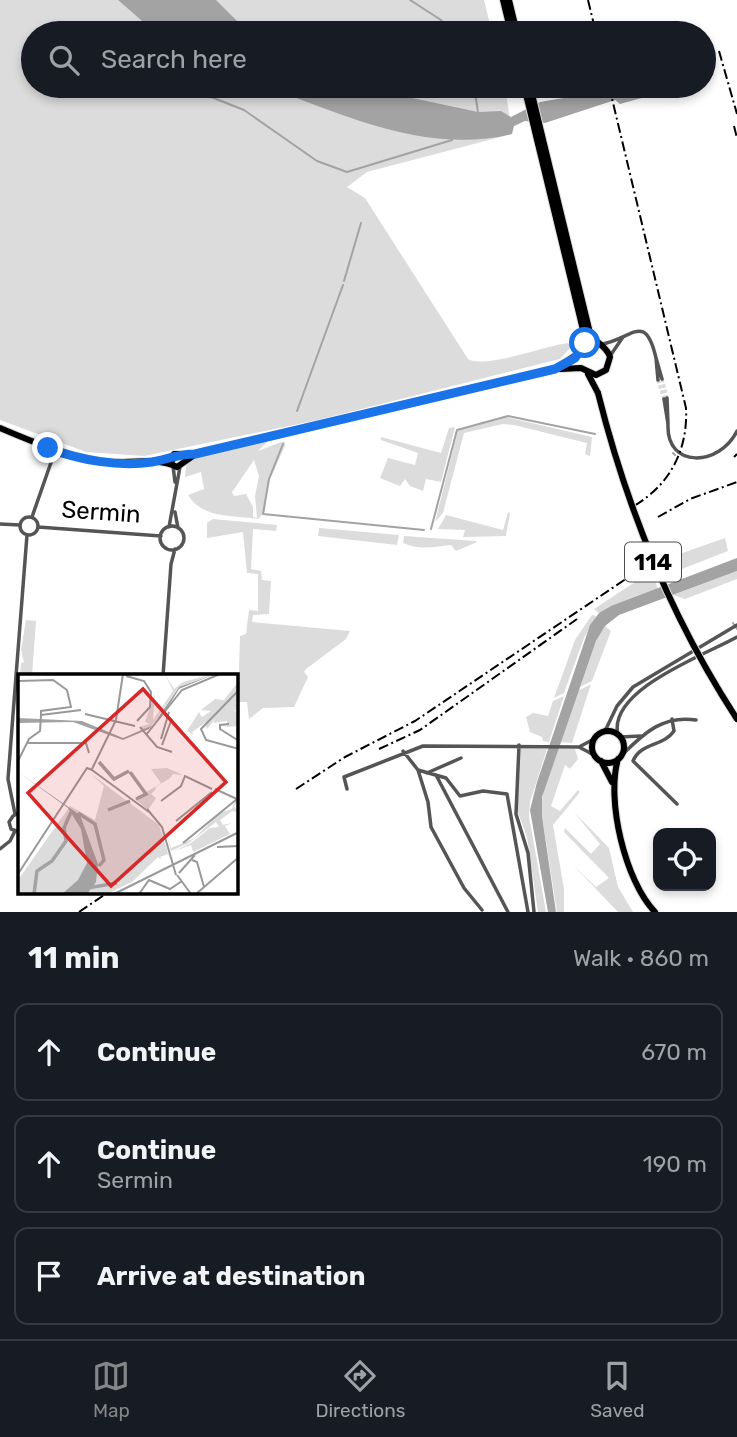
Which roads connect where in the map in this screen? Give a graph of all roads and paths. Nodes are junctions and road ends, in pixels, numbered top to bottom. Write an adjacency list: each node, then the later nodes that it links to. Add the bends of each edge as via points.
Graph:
1 (503, 0): 3 (main road)
2 (509, 0): 4 (main road)
3 (508, 21)
4 (514, 21)
5 (529, 98): 7 (main road)
6 (531, 98): 7 (main road)
7 (531, 102): 8 (main road)
8 (538, 134): 10 (main road, via 590,333); 11 (main road, via 586,339)
9 (625, 335): 10 (street); 12 (street); 17 (street, via 637,330 647,334)
10 (599, 344): 11 (main road); 12 (main road)
11 (581, 351): 13 (main road); 14 (main road)
12 (610, 357): 15 (main road)
13 (581, 368): 14 (main road); 16 (main road, 114)
14 (555, 369): 23 (main road, Sermin)
15 (604, 372): 16 (main road); 18 (main road)
16 (587, 374): 18 (main road, 114)
17 (660, 379)
18 (598, 393): 40 (main road, 114, bridge, via 629,501 653,563 693,645)
19 (666, 399): 21 (street, via 672,444 681,452 707,458 722,451)
20 (0, 428): 22 (main road, Sermin)
21 (737, 431)
22 (55, 451): 23 (main road, Sermin, via 103,461); 25 (street, Sermin)
23 (176, 462): 24 (street)
24 (175, 508): 29 (street); 30 (street)
25 (32, 517): 27 (street); 28 (street)
26 (0, 524): 27 (street)
27 (20, 526): 31 (street)
28 (38, 527): 31 (street); 32 (street, Sermin)
29 (169, 527): 30 (street); 32 (street)
30 (178, 528): 34 (street, via 184,540)
31 (27, 535): 58 (street, Sermin, via 8,779)
32 (161, 536): 33 (street)
33 (168, 549): 34 (street); 35 (street)
34 (175, 549): 35 (street)
35 (171, 564): 38 (street)
36 (737, 625): 42 (street, via 633,687)
37 (736, 638): 44 (street, via 631,697 618,719)
38 (163, 674)
39 (672, 719): 41 (street); 43 (street); 57 (street, via 674,731 668,739 647,746 634,761)
40 (737, 719)
41 (696, 720)
42 (605, 731): 44 (main road); 45 (main road)
43 (643, 735): 44 (street); 50 (street)
44 (619, 736): 50 (main road)
45 (594, 739): 47 (street); 49 (main road)
46 (519, 745): 47 (street); 48 (street, via 444,744); 64 (street, via 516,814 528,853)
47 (578, 746): 49 (street)
48 (404, 751): 53 (street); 56 (street, via 344,777)
49 (594, 755): 52 (main road)
50 (621, 756): 52 (main road, via 610,763); 55 (main road)
51 (461, 758): 54 (street)
52 (601, 761): 55 (main road)
53 (418, 771): 54 (street); 61 (street, via 431,827 464,888)
54 (432, 772): 62 (street); 63 (street, via 446,778 460,796 483,791 508,794)
55 (614, 787): 65 (main road, via 626,859 639,892)
56 (347, 789)
57 (677, 804)
58 (17, 814): 59 (street, Sermin, via 9,822)
59 (17, 832): 60 (street)
60 (0, 849)
61 (482, 909)
62 (508, 912)
63 (528, 912)
64 (534, 912)
65 (655, 912)

